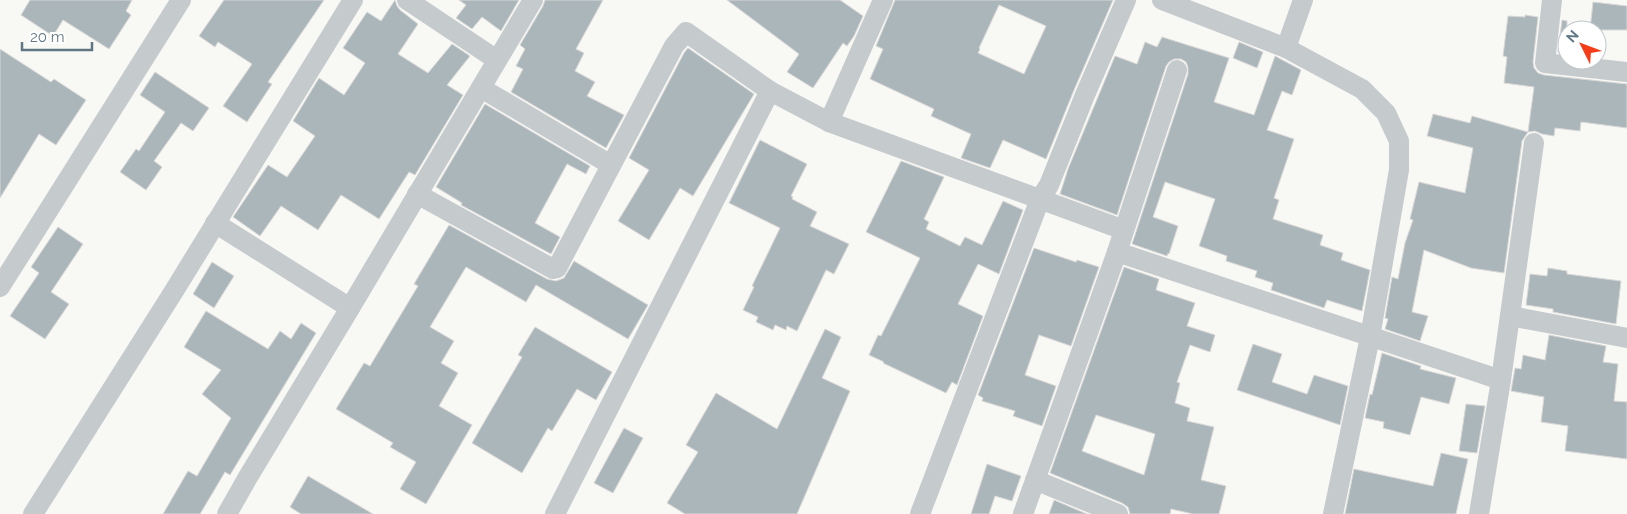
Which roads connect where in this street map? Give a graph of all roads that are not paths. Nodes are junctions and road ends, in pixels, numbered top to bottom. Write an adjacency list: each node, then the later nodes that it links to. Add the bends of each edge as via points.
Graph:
1 (181, 0): 24 (street)
2 (353, 0): 21 (street)
3 (407, 0): 11 (street)
4 (533, 0): 11 (street)
5 (883, 0): 16 (street)
6 (1125, 0): 20 (street, via 1050,185)
7 (1162, 0): 10 (street)
8 (1303, 0): 10 (street)
9 (1552, 0): 13 (street, via 1545,63)
10 (1286, 48): 27 (street, via 1362,90 1386,113 1399,141 1399,170)
11 (497, 60): 14 (street)
12 (1177, 70): 22 (street)
13 (1627, 72)
14 (480, 88): 18 (street); 19 (street)
15 (770, 91): 16 (street); 18 (street, via 686,32 674,46); 33 (street)
16 (828, 122): 20 (street)
17 (1534, 143): 26 (street)
18 (612, 165): 19 (street, via 559,265 553,269)
19 (418, 194): 25 (street)
20 (1040, 199): 22 (street); 34 (street)
21 (215, 224): 25 (street); 31 (street)
22 (1124, 230): 23 (street)
23 (1117, 252): 27 (street); 30 (street)
24 (0, 287)
25 (350, 308): 32 (street)
26 (1510, 316): 28 (street); 29 (street)
27 (1370, 337): 29 (street); 37 (street)
28 (1627, 338)
29 (1501, 380): 38 (street)
30 (1035, 480): 35 (street); 36 (street)
31 (33, 514)
32 (227, 514)
33 (554, 514)
34 (920, 514)
35 (1023, 514)
36 (1118, 514)
37 (1333, 514)
38 (1479, 514)

